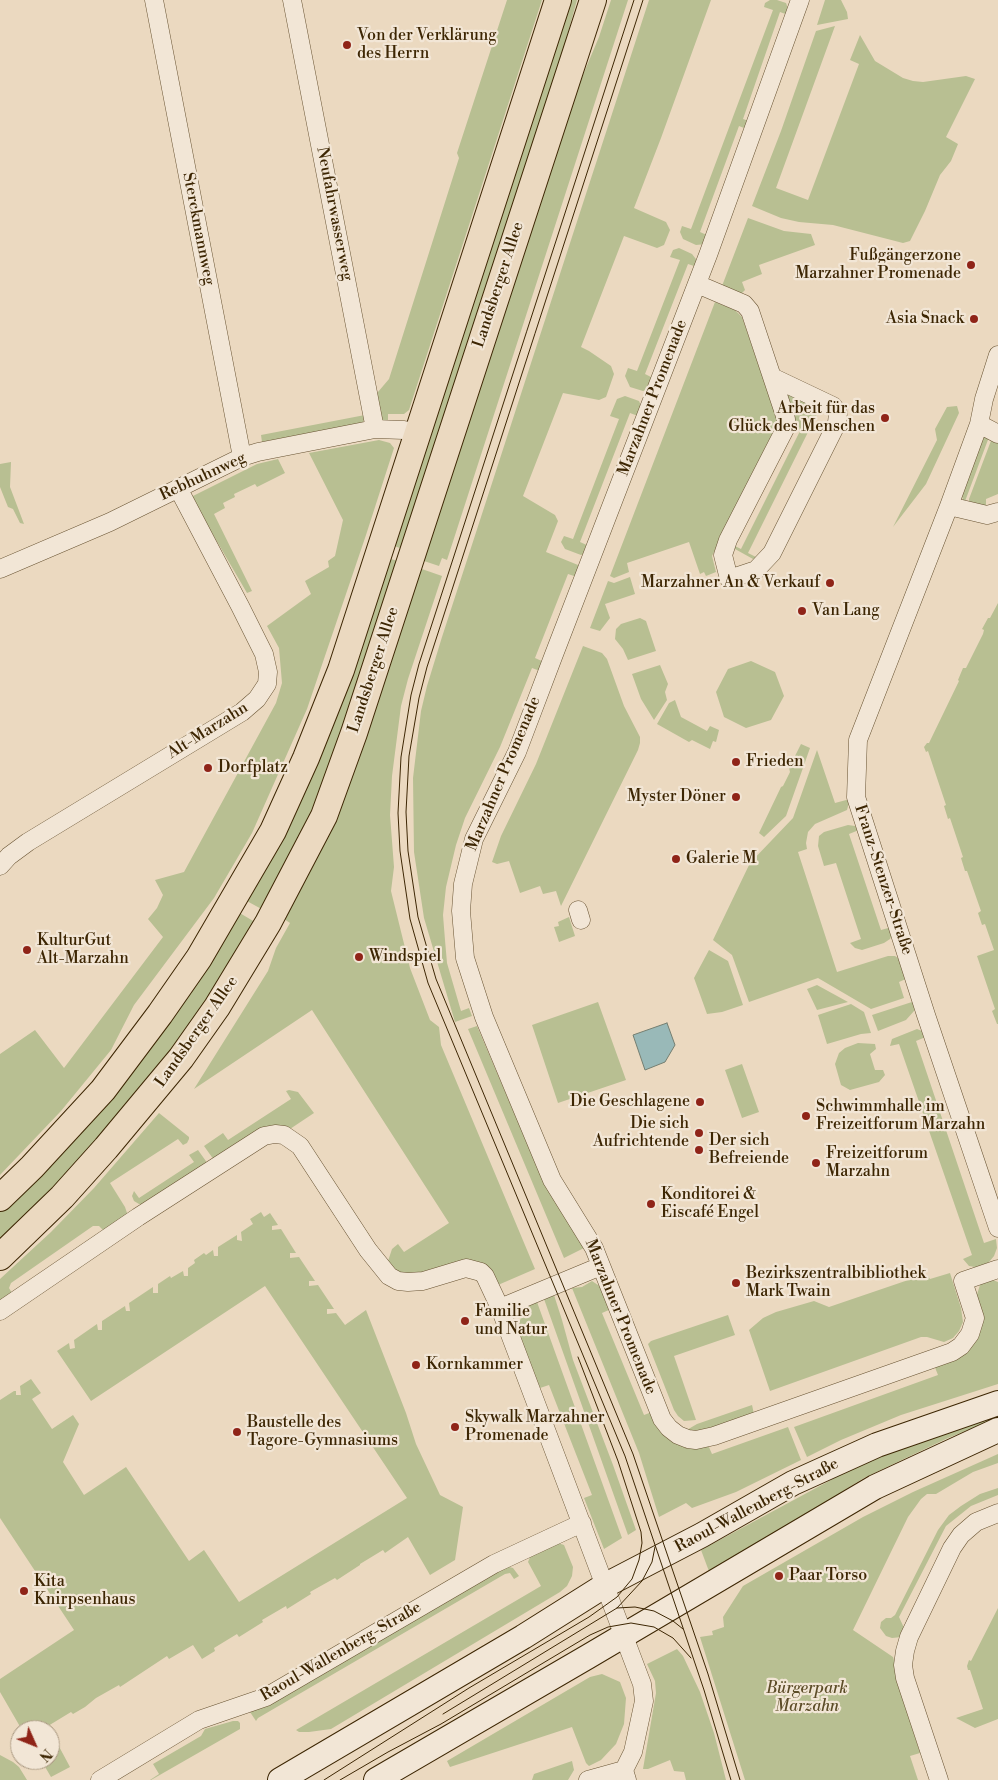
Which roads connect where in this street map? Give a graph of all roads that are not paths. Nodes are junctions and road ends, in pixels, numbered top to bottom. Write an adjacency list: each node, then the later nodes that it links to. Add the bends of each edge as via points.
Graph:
1 (154, 0): 13 (street, Sterckmannweg)
2 (292, 0): 10 (street, Neufahrwasserweg)
3 (558, 0): 11 (main road, Landsberger Allee)
4 (593, 0): 21 (main road, Landsberger Allee, via 324,816 268,924 181,1058 106,1148)
5 (800, 0): 6 (street, Marzahner Promenade)
6 (697, 284): 8 (street, via 744,304 750,311); 22 (street, Marzahner Promenade, via 516,752 474,839 463,884 461,911 465,958 482,1012 552,1180 594,1248)
7 (998, 354): 9 (street, Franz-Stenzer-Straße)
8 (772, 377): 8 (street, via 786,427 728,540 723,555 729,579 756,570 772,553 837,422 838,413 833,406)
9 (979, 424): 12 (street); 15 (street, Franz-Stenzer-Straße)
10 (376, 429): 11 (street, Rebhuhnweg); 13 (street, Rebhuhnweg, via 286,445)
11 (418, 434): 19 (main road, Landsberger Allee, via 341,670 273,831 199,958 160,1014 103,1090)
12 (998, 434)
13 (242, 457): 14 (street, Rebhuhnweg)
14 (178, 488): 17 (street, Rebhuhnweg, via 110,522); 18 (street, Alt-Marzahn, via 264,654 267,684 257,699 242,712)
15 (949, 506): 16 (street, via 987,515); 20 (street, Franz-Stenzer-Straße, via 858,740 856,797)
16 (998, 512)
17 (0, 569)
18 (3, 860)
19 (0, 1198)
20 (998, 1228)
21 (0, 1257)
22 (601, 1266): 23 (street, Marzahner Promenade, via 662,1419 678,1435 696,1440 952,1352 970,1334 975,1318 963,1281); 24 (street)
23 (998, 1269)
24 (500, 1308): 25 (street, via 485,1276 474,1269 466,1268 415,1281 398,1281 389,1276 300,1146 284,1135 275,1134 264,1136 138,1217); 29 (street)
25 (0, 1311)
26 (998, 1403): 30 (main road, Raoul-Wallenberg-Straße, via 878,1445 793,1483)
27 (998, 1430): 31 (main road, via 875,1487)
28 (998, 1513): 37 (street, via 976,1522 961,1534 910,1637 904,1665 905,1678)
29 (582, 1523): 30 (street); 33 (street, Raoul-Wallenberg-Straße, via 494,1564 266,1697 199,1720)
30 (604, 1586): 31 (street); 34 (main road, Raoul-Wallenberg-Straße)
31 (622, 1636): 32 (street, via 642,1684 644,1701); 35 (main road)
32 (626, 1775): 36 (street)
33 (100, 1780)
34 (280, 1780)
35 (376, 1780)
36 (588, 1780)
37 (939, 1780)

